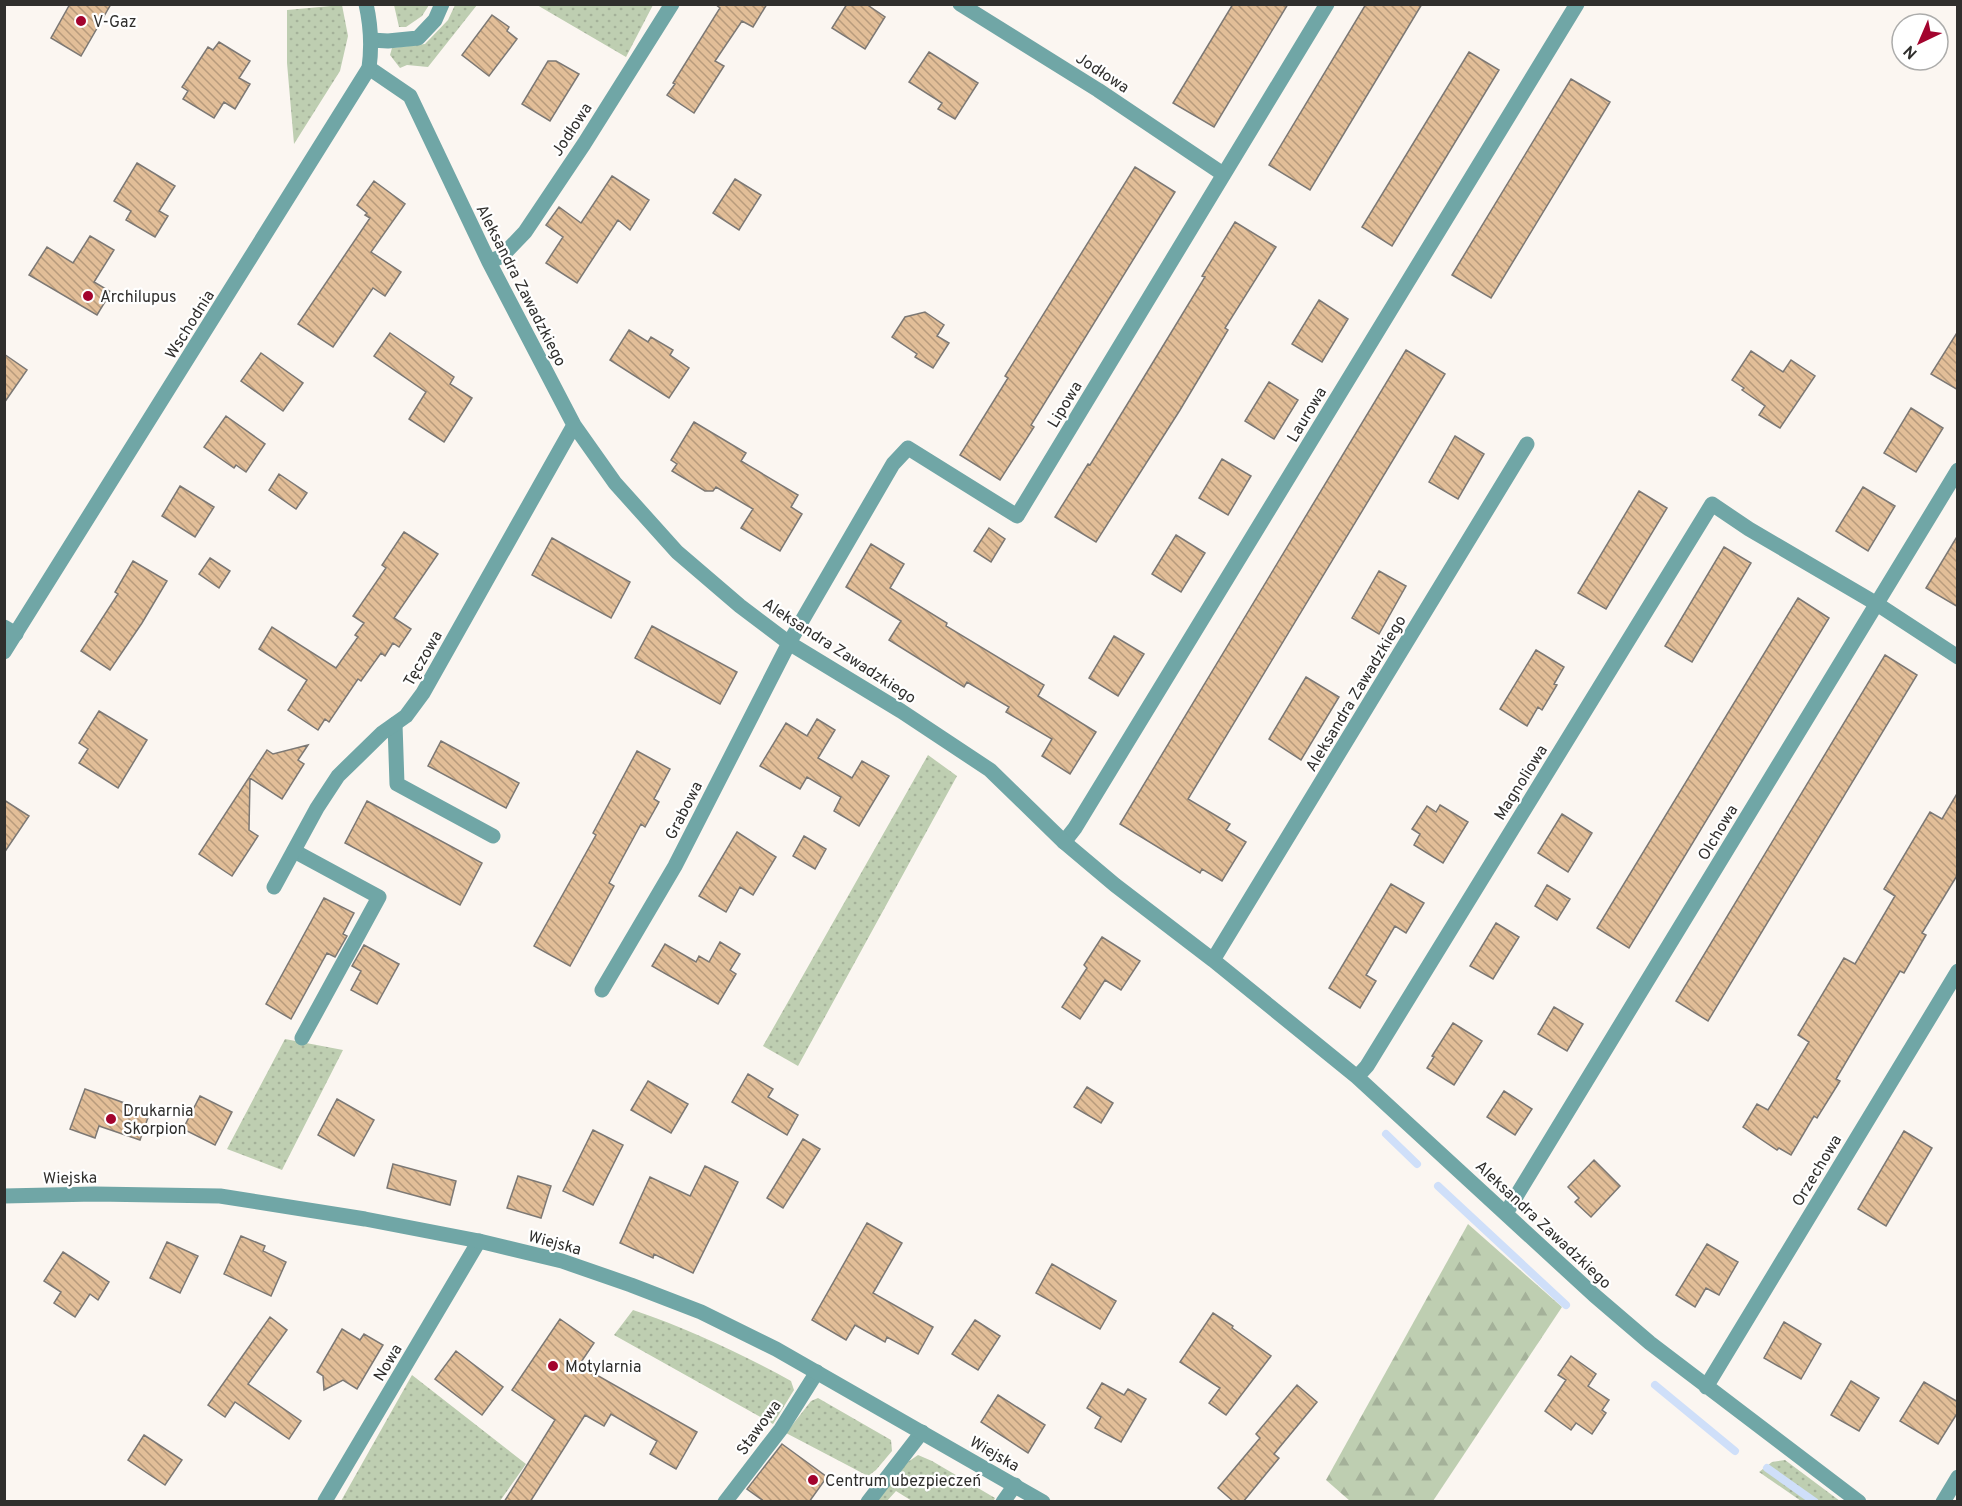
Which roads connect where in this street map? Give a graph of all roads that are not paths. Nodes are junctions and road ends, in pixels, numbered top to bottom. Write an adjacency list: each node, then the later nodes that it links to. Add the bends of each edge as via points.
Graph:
1 (366, 4): 7 (street, Wschodnia)
2 (442, 4): 7 (street, via 435,20 418,38)
3 (672, 4): 10 (street, Jodłowa, via 525,232 502,256)
4 (960, 4): 9 (street, Jodłowa)
5 (1327, 4): 9 (street, Lipowa)
6 (1577, 4): 21 (street, Laurowa)
7 (371, 40): 8 (street, Wschodnia)
8 (369, 68): 10 (street, Aleksandra Zawadzkiego, via 410,96); 15 (street, Wschodnia)
9 (1224, 174): 16 (street, Lipowa, via 1017,516 908,448 893,464)
10 (489, 262): 11 (street, Aleksandra Zawadzkiego)
11 (574, 425): 16 (street, Aleksandra Zawadzkiego, via 615,483 676,552); 19 (street, Tęczowa, via 423,693)
12 (1527, 444): 24 (street, Aleksandra Zawadzkiego)
13 (1958, 470): 14 (street, Olchowa)
14 (1877, 604): 18 (street); 28 (street, Magnoliowa, via 1712,504); 30 (street, Olchowa)
15 (10, 630): 17 (street, Wschodnia)
16 (789, 643): 21 (street, Aleksandra Zawadzkiego, via 990,770); 26 (street, Grabowa, via 675,866)
17 (4, 652)
18 (1958, 657)
19 (395, 724): 20 (street, via 397,784); 22 (street, Tęczowa, via 338,776)
20 (493, 836)
21 (1064, 842): 24 (street, Aleksandra Zawadzkiego)
22 (294, 851): 23 (street, Tęczowa); 27 (street, via 379,897)
23 (274, 887)
24 (1213, 960): 28 (street, Aleksandra Zawadzkiego)
25 (1958, 971): 33 (street, Orzechowa)
26 (603, 990)
27 (302, 1038)
28 (1357, 1077): 30 (street, Aleksandra Zawadzkiego)
29 (4, 1196): 31 (street, Wiejska, via 220,1196)
30 (1506, 1213): 33 (street, Aleksandra Zawadzkiego, via 1594,1295)
31 (479, 1241): 32 (street, Wiejska, via 562,1261 701,1312); 37 (street, Nowa)
32 (817, 1372): 34 (street, Wiejska); 38 (street, Stawowa, via 781,1430)
33 (1706, 1387): 42 (street, Aleksandra Zawadzkiego)
34 (922, 1432): 36 (street, Wiejska); 39 (street)
35 (1958, 1477): 43 (street)
36 (1015, 1485): 40 (street); 41 (street, Wiejska)
37 (325, 1501)
38 (725, 1502)
39 (868, 1502)
40 (1003, 1502)
41 (1043, 1502)
42 (1859, 1502)
43 (1943, 1502)

